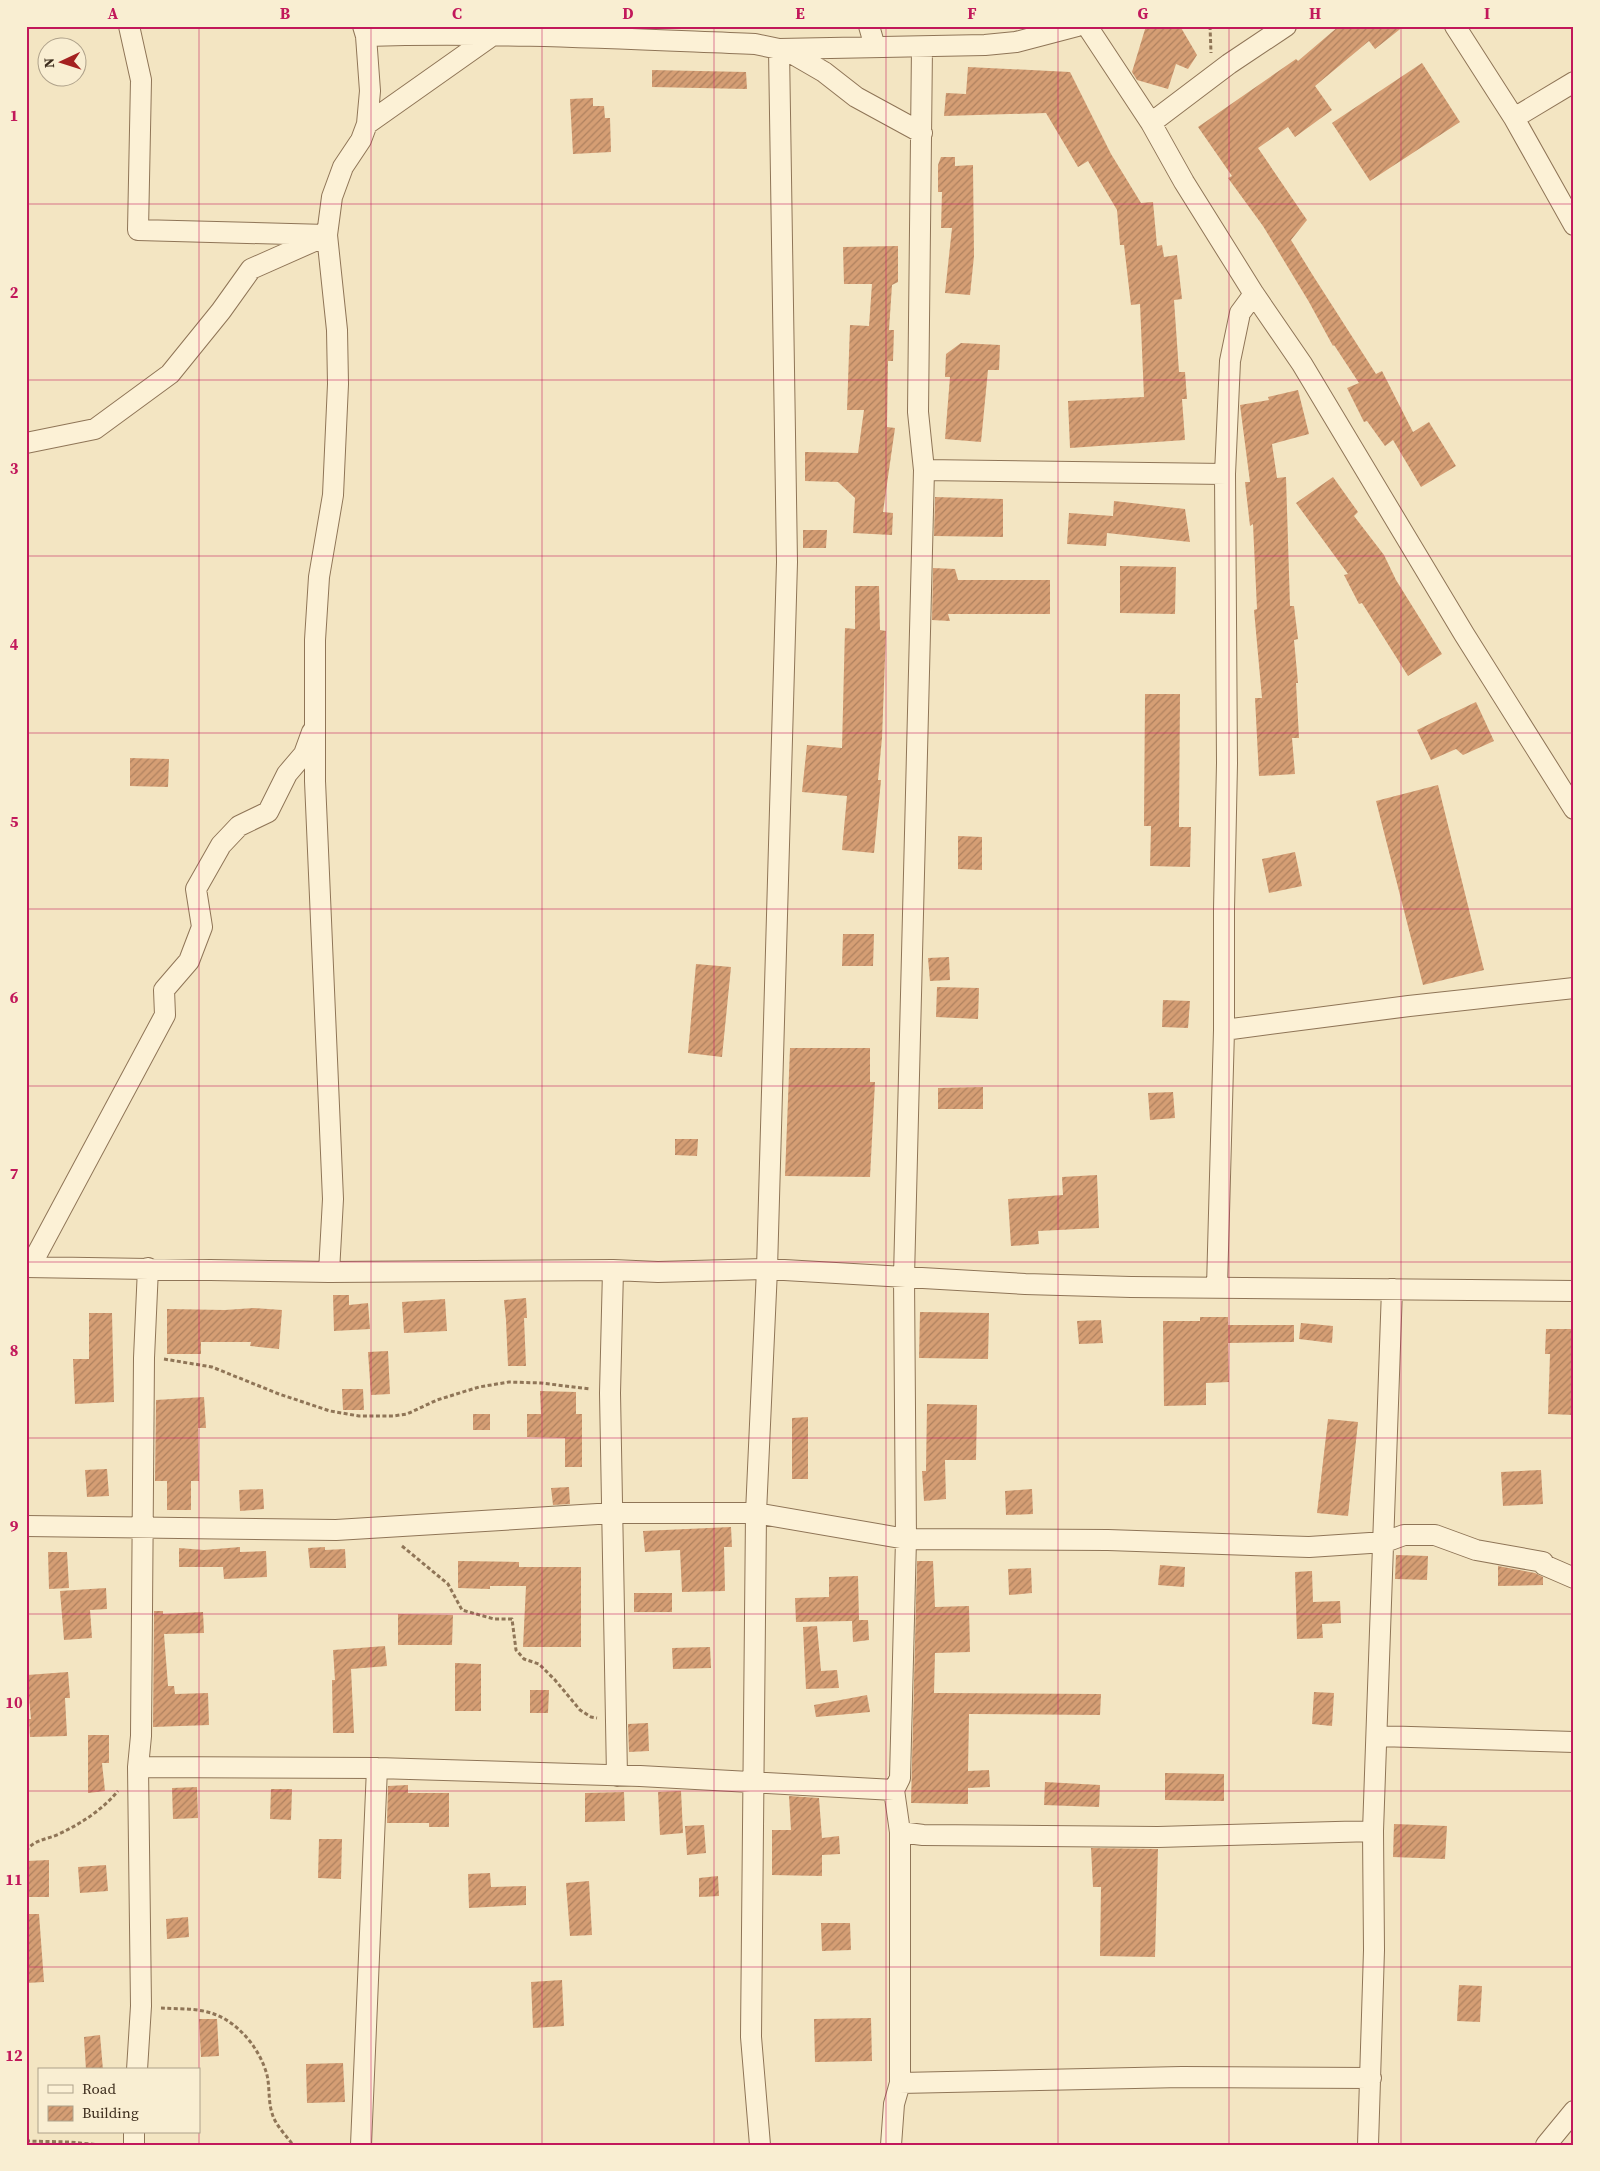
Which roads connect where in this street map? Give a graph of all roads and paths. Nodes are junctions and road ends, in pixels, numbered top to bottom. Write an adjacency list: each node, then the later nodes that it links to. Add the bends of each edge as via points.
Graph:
1 (129, 26): 18 (street, via 141,80 138,230)
2 (869, 26): 9 (street)
3 (1078, 26): 10 (street, via 1016,42)
4 (1087, 26): 14 (street)
5 (1286, 26): 14 (street)
6 (1455, 26): 13 (street)
7 (365, 31): 8 (street); 15 (street, via 370,91)
8 (493, 35): 11 (street, via 755,44); 15 (street)
9 (874, 47): 10 (street); 11 (street)
10 (922, 47): 16 (street)
11 (782, 49): 16 (street, via 824,72 856,98); 29 (street, via 787,562)
12 (1574, 82): 13 (street)
13 (1514, 118): 17 (street)
14 (1151, 123): 19 (street)
15 (367, 124): 18 (street, via 340,174 332,197)
16 (922, 133): 21 (street, via 918,412)
17 (1574, 226)
18 (327, 235): 20 (street, via 251,269 170,374 95,430); 23 (street, via 337,330 338,384 332,495 319,577)
19 (1254, 294): 22 (street, via 1240,313 1230,361); 24 (street, via 1302,364 1464,634)
20 (26, 443)
21 (924, 470): 22 (street); 32 (street)
22 (1225, 474): 26 (street, via 1227,763)
23 (315, 726): 27 (street, via 304,754 287,774 268,812 233,832 220,846 196,889 202,927 190,961 164,990 165,1015); 31 (street, via 333,1199)
24 (1574, 809)
25 (1574, 988): 26 (street)
26 (1224, 1030): 33 (street)
27 (28, 1267): 28 (street)
28 (148, 1268): 31 (street); 36 (street)
29 (766, 1269): 30 (street); 32 (street); 39 (street)
30 (613, 1270): 31 (street); 37 (street)
31 (329, 1272)
32 (904, 1277): 33 (street, via 1035,1284); 42 (street)
33 (1217, 1287): 34 (street)
34 (1392, 1288): 35 (street); 44 (street)
35 (1574, 1291)
36 (145, 1336): 37 (path, via 162,1359 212,1366 279,1394 330,1411 359,1416 407,1414 437,1400 509,1382 572,1386); 41 (street)
37 (610, 1393): 38 (street)
38 (614, 1513): 39 (street); 41 (street, via 336,1530); 46 (street)
39 (756, 1513): 42 (street); 52 (street)
40 (26, 1526): 41 (street)
41 (142, 1526): 49 (street)
42 (906, 1539): 44 (street, via 1108,1540 1309,1546); 53 (street, via 900,1778)
43 (398, 1542): 46 (path, via 448,1584 462,1610 494,1619 512,1619 516,1650 524,1659 539,1664 580,1710 591,1717)
44 (1385, 1542): 45 (street, via 1404,1535 1435,1535 1476,1550 1543,1562); 47 (street)
45 (1574, 1578)
46 (617, 1721): 51 (street)
47 (1378, 1736): 48 (street); 54 (street)
48 (1574, 1742)
49 (138, 1767): 50 (street); 56 (path, via 114,1796 86,1820 35,1842); 57 (street)
50 (377, 1768): 51 (street); 65 (street)
51 (617, 1776): 52 (street)
52 (752, 1783): 53 (street); 66 (street, via 751,2037)
53 (894, 1790): 55 (street)
54 (1373, 1831): 55 (street, via 1158,1837 923,1835); 59 (street)
55 (900, 1832): 60 (street)
56 (26, 1851)
57 (141, 2006): 58 (street); 64 (path, via 213,2014 229,2022 248,2039 260,2056 267,2076 271,2113)
58 (138, 2068)
59 (1371, 2078): 60 (street, via 1182,2077); 68 (street)
60 (900, 2083): 67 (street, via 894,2104)
61 (1574, 2110): 69 (street)
62 (26, 2141): 63 (path)
63 (100, 2145)
64 (293, 2145)
65 (361, 2145)
66 (760, 2145)
67 (891, 2145)
68 (1368, 2145)
69 (1546, 2145)

